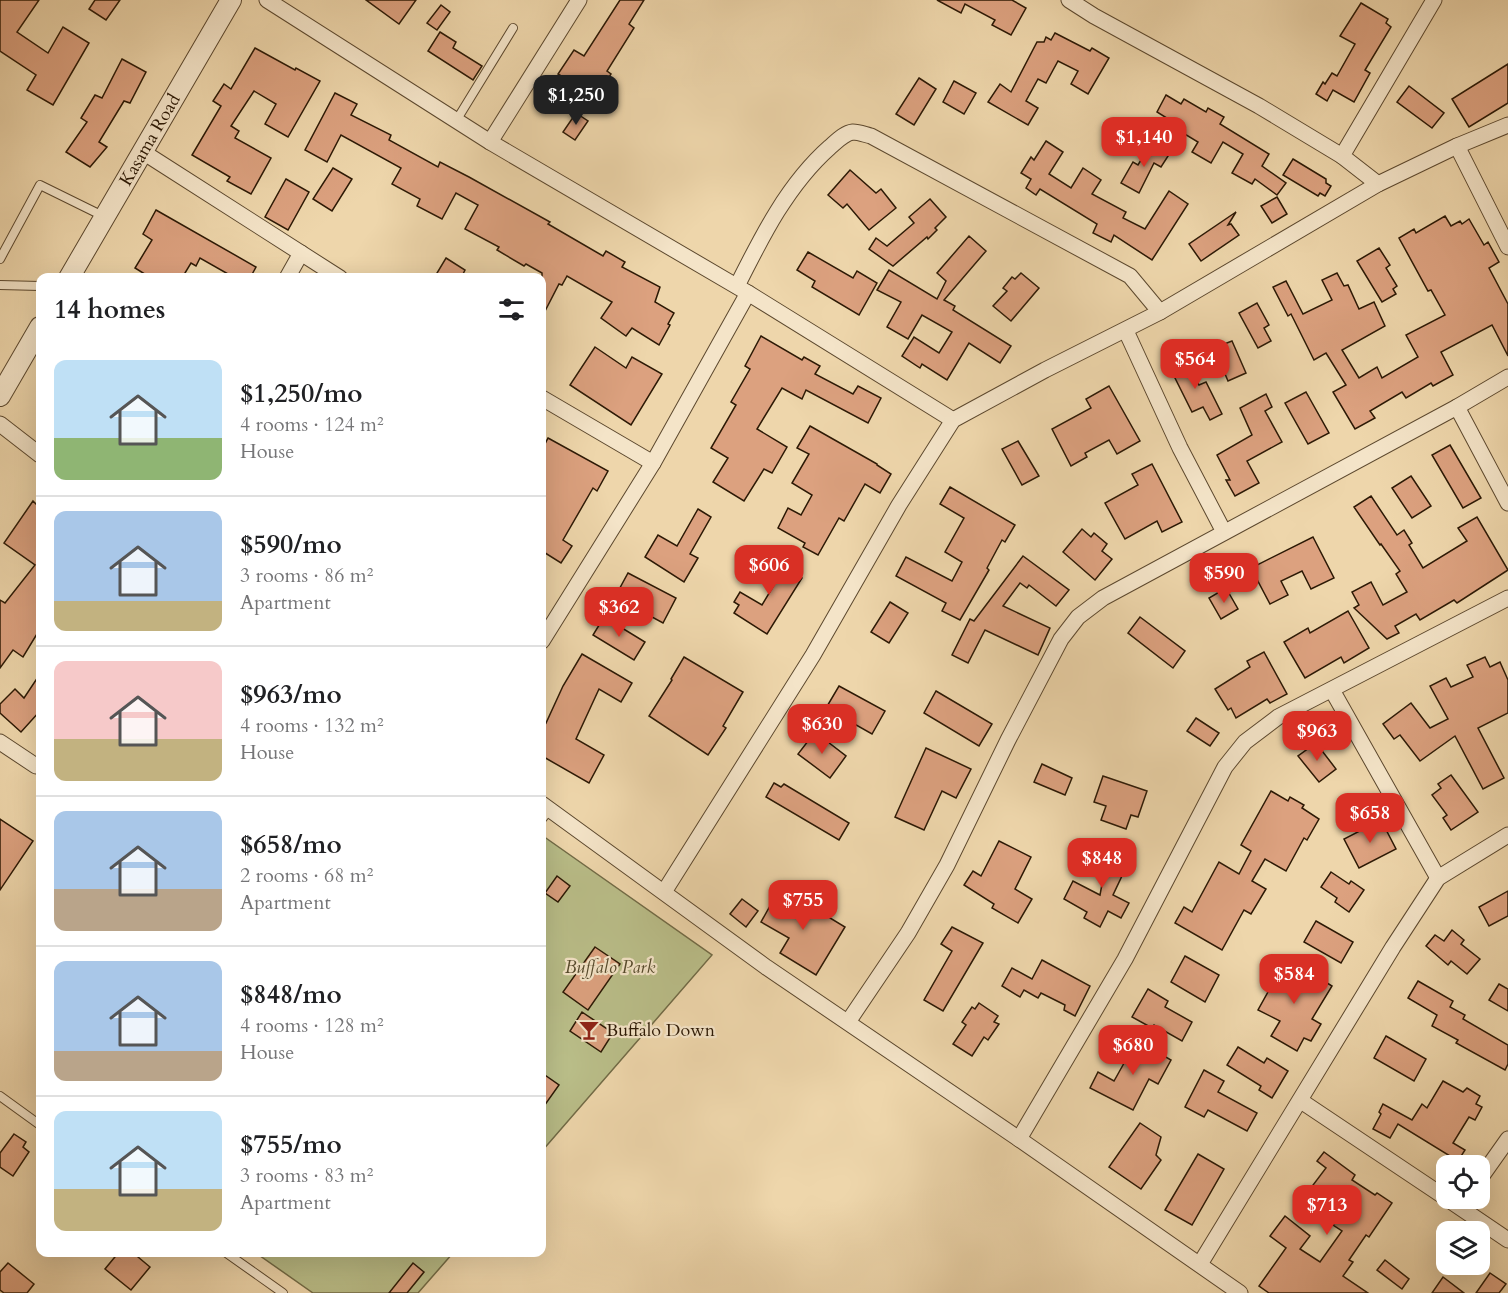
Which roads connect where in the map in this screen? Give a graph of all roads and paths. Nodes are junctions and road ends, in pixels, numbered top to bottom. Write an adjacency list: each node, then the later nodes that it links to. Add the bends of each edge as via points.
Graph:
1 (231, 0): 11 (street, Kasama Road)
2 (267, 0): 7 (street)
3 (579, 0): 9 (street)
4 (1069, 0): 12 (street)
5 (1434, 0): 12 (street)
6 (513, 28): 7 (lane)
7 (456, 121): 9 (street)
8 (1508, 125): 10 (street)
9 (490, 142): 23 (street)
10 (1457, 146): 13 (street); 15 (street)
11 (143, 152): 14 (street, Kasama Road); 16 (street)
12 (1342, 156): 13 (street)
13 (1378, 184): 24 (street)
14 (105, 216): 17 (lane, via 39,185); 18 (street, Kasama Road)
15 (1508, 247)
16 (301, 253): 19 (street); 20 (street)
17 (0, 259)
18 (72, 273)
19 (289, 273)
20 (332, 273)
21 (0, 285): 22 (lane)
22 (36, 286)
23 (743, 289): 24 (street, via 777,212 823,153 852,132 872,136 1130,276); 32 (street); 35 (street)
24 (1160, 312): 25 (street)
25 (1126, 331): 32 (street); 37 (street)
26 (36, 332): 27 (street)
27 (6, 373): 29 (street)
28 (1508, 377): 31 (street)
29 (0, 396)
30 (546, 400): 35 (street)
31 (1457, 407): 36 (street); 37 (street)
32 (953, 420): 46 (street, via 813,655)
33 (0, 424): 34 (street)
34 (36, 452)
35 (653, 463): 39 (street)
36 (1508, 503)
37 (1224, 532): 47 (street, via 1103,598 1078,617 1061,639 947,866)
38 (1508, 598): 40 (street)
39 (546, 635)
40 (1332, 690): 45 (street); 51 (street, via 1278,717 1245,742 1225,767 1125,959)
41 (0, 742): 42 (street)
42 (36, 766)
43 (546, 812): 46 (street)
44 (1508, 835): 45 (street)
45 (1438, 878): 49 (street)
46 (664, 892): 47 (street)
47 (848, 1022): 51 (street)
48 (0, 1096): 50 (lane)
49 (1301, 1101): 54 (street); 58 (street)
50 (36, 1122)
51 (1019, 1139): 58 (street)
52 (1508, 1140): 53 (street)
53 (1490, 1165)
54 (1436, 1191)
55 (1469, 1209): 56 (street)
56 (1508, 1240)
57 (232, 1257): 59 (lane)
58 (1200, 1264): 60 (street)
59 (284, 1293)
60 (1240, 1293)

